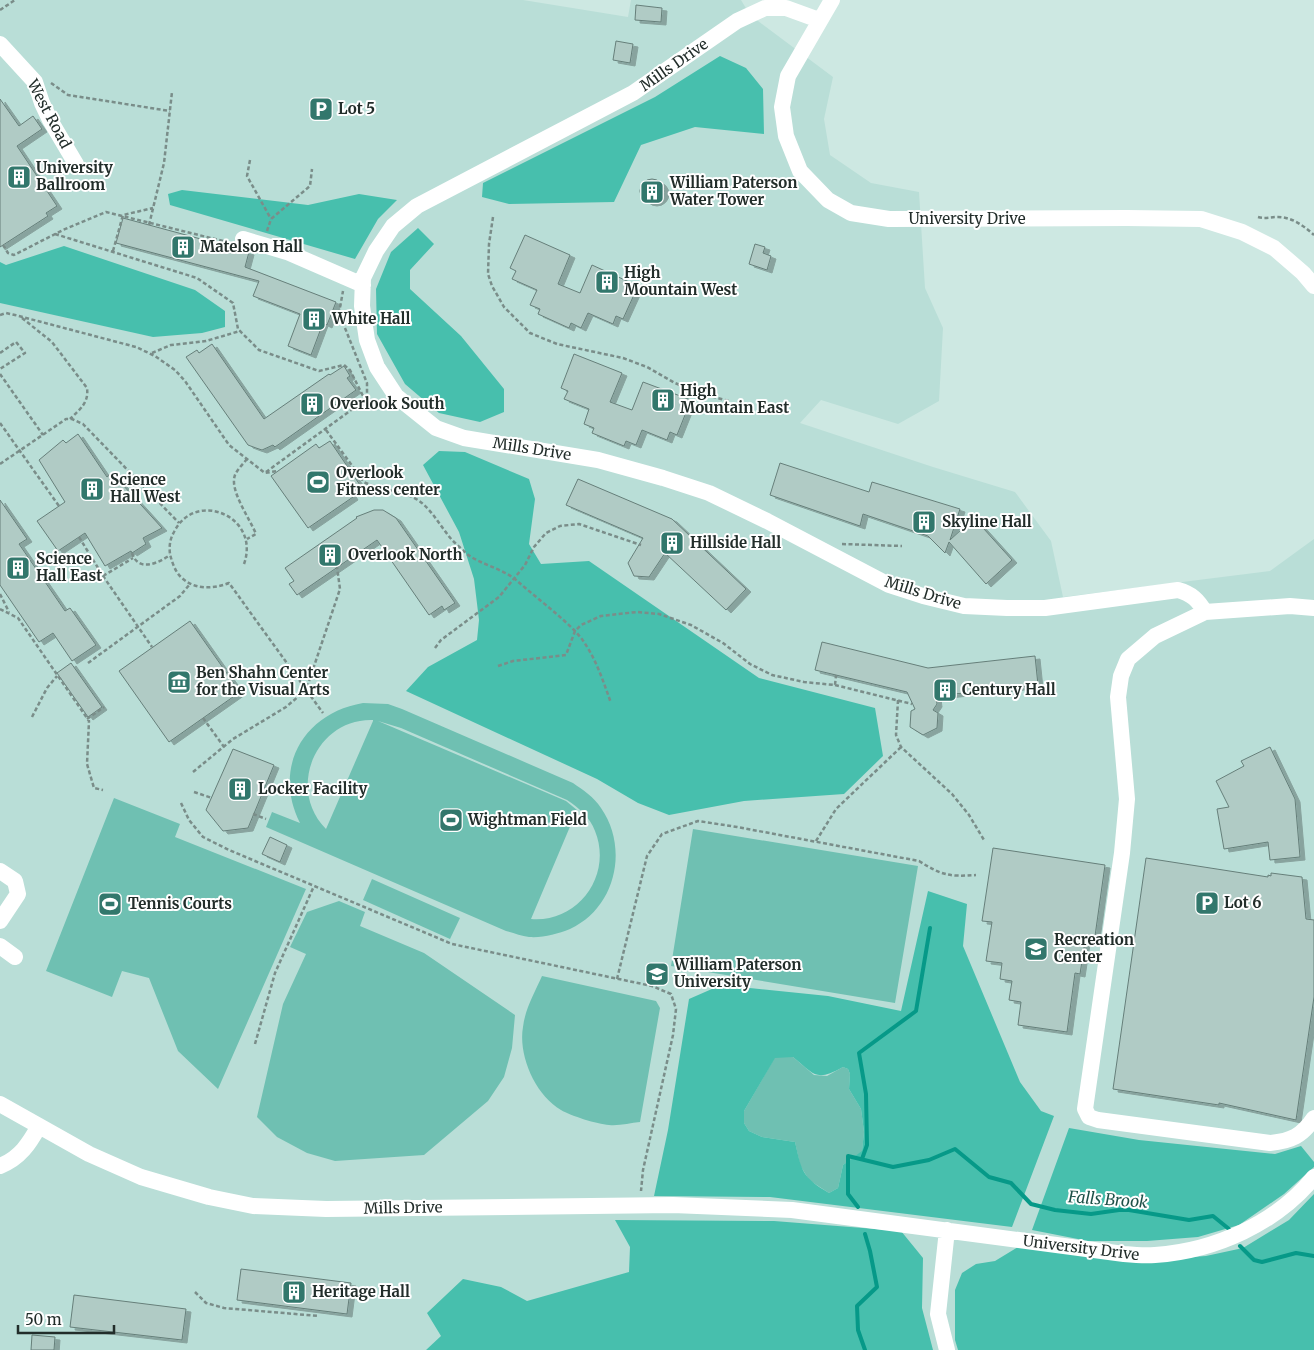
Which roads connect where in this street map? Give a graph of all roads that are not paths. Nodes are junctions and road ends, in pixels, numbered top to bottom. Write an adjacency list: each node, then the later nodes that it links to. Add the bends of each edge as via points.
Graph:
1 (832, 0): 2 (street, University Drive)
2 (819, 20): 6 (street, Mills Drive, via 786,8 765,8 737,21 633,93 417,206 393,226 363,278); 7 (street, University Drive, via 788,76 782,107 786,136 800,171 828,200 851,213 889,219 1201,219 1242,232 1274,248)
3 (0, 44): 4 (street, West Road, via 35,82 50,120)
4 (76, 164)
5 (243, 238): 6 (street, via 287,252)
6 (363, 285): 9 (street, Mills Drive, via 362,306 367,340 377,366 396,396 436,428 464,438 598,460 709,493 889,585 964,606 1045,608 1178,590 1190,594)
7 (1314, 286)
8 (1314, 608): 9 (street, via 1290,606)
9 (1205, 612): 15 (street, via 1155,636 1128,659 1121,676 1118,697 1127,799 1086,1109 1089,1117 1098,1120 1270,1143 1288,1141 1306,1129)
10 (0, 871): 11 (street, via 15,881 18,894)
11 (0, 921)
12 (0, 946): 13 (street)
13 (15, 957)
14 (0, 1104): 16 (street, Mills Drive)
15 (1314, 1118)
16 (39, 1126): 17 (street, via 26,1149); 19 (street, Mills Drive, via 89,1154 141,1177 208,1197 253,1206 326,1209 673,1205)
17 (0, 1166)
18 (1314, 1177): 20 (street, University Drive, via 1301,1193 1275,1214 1238,1234 1194,1249 1154,1256)
19 (827, 1214): 20 (street, University Drive)
20 (947, 1230): 21 (street, via 938,1314)
21 (947, 1350)

